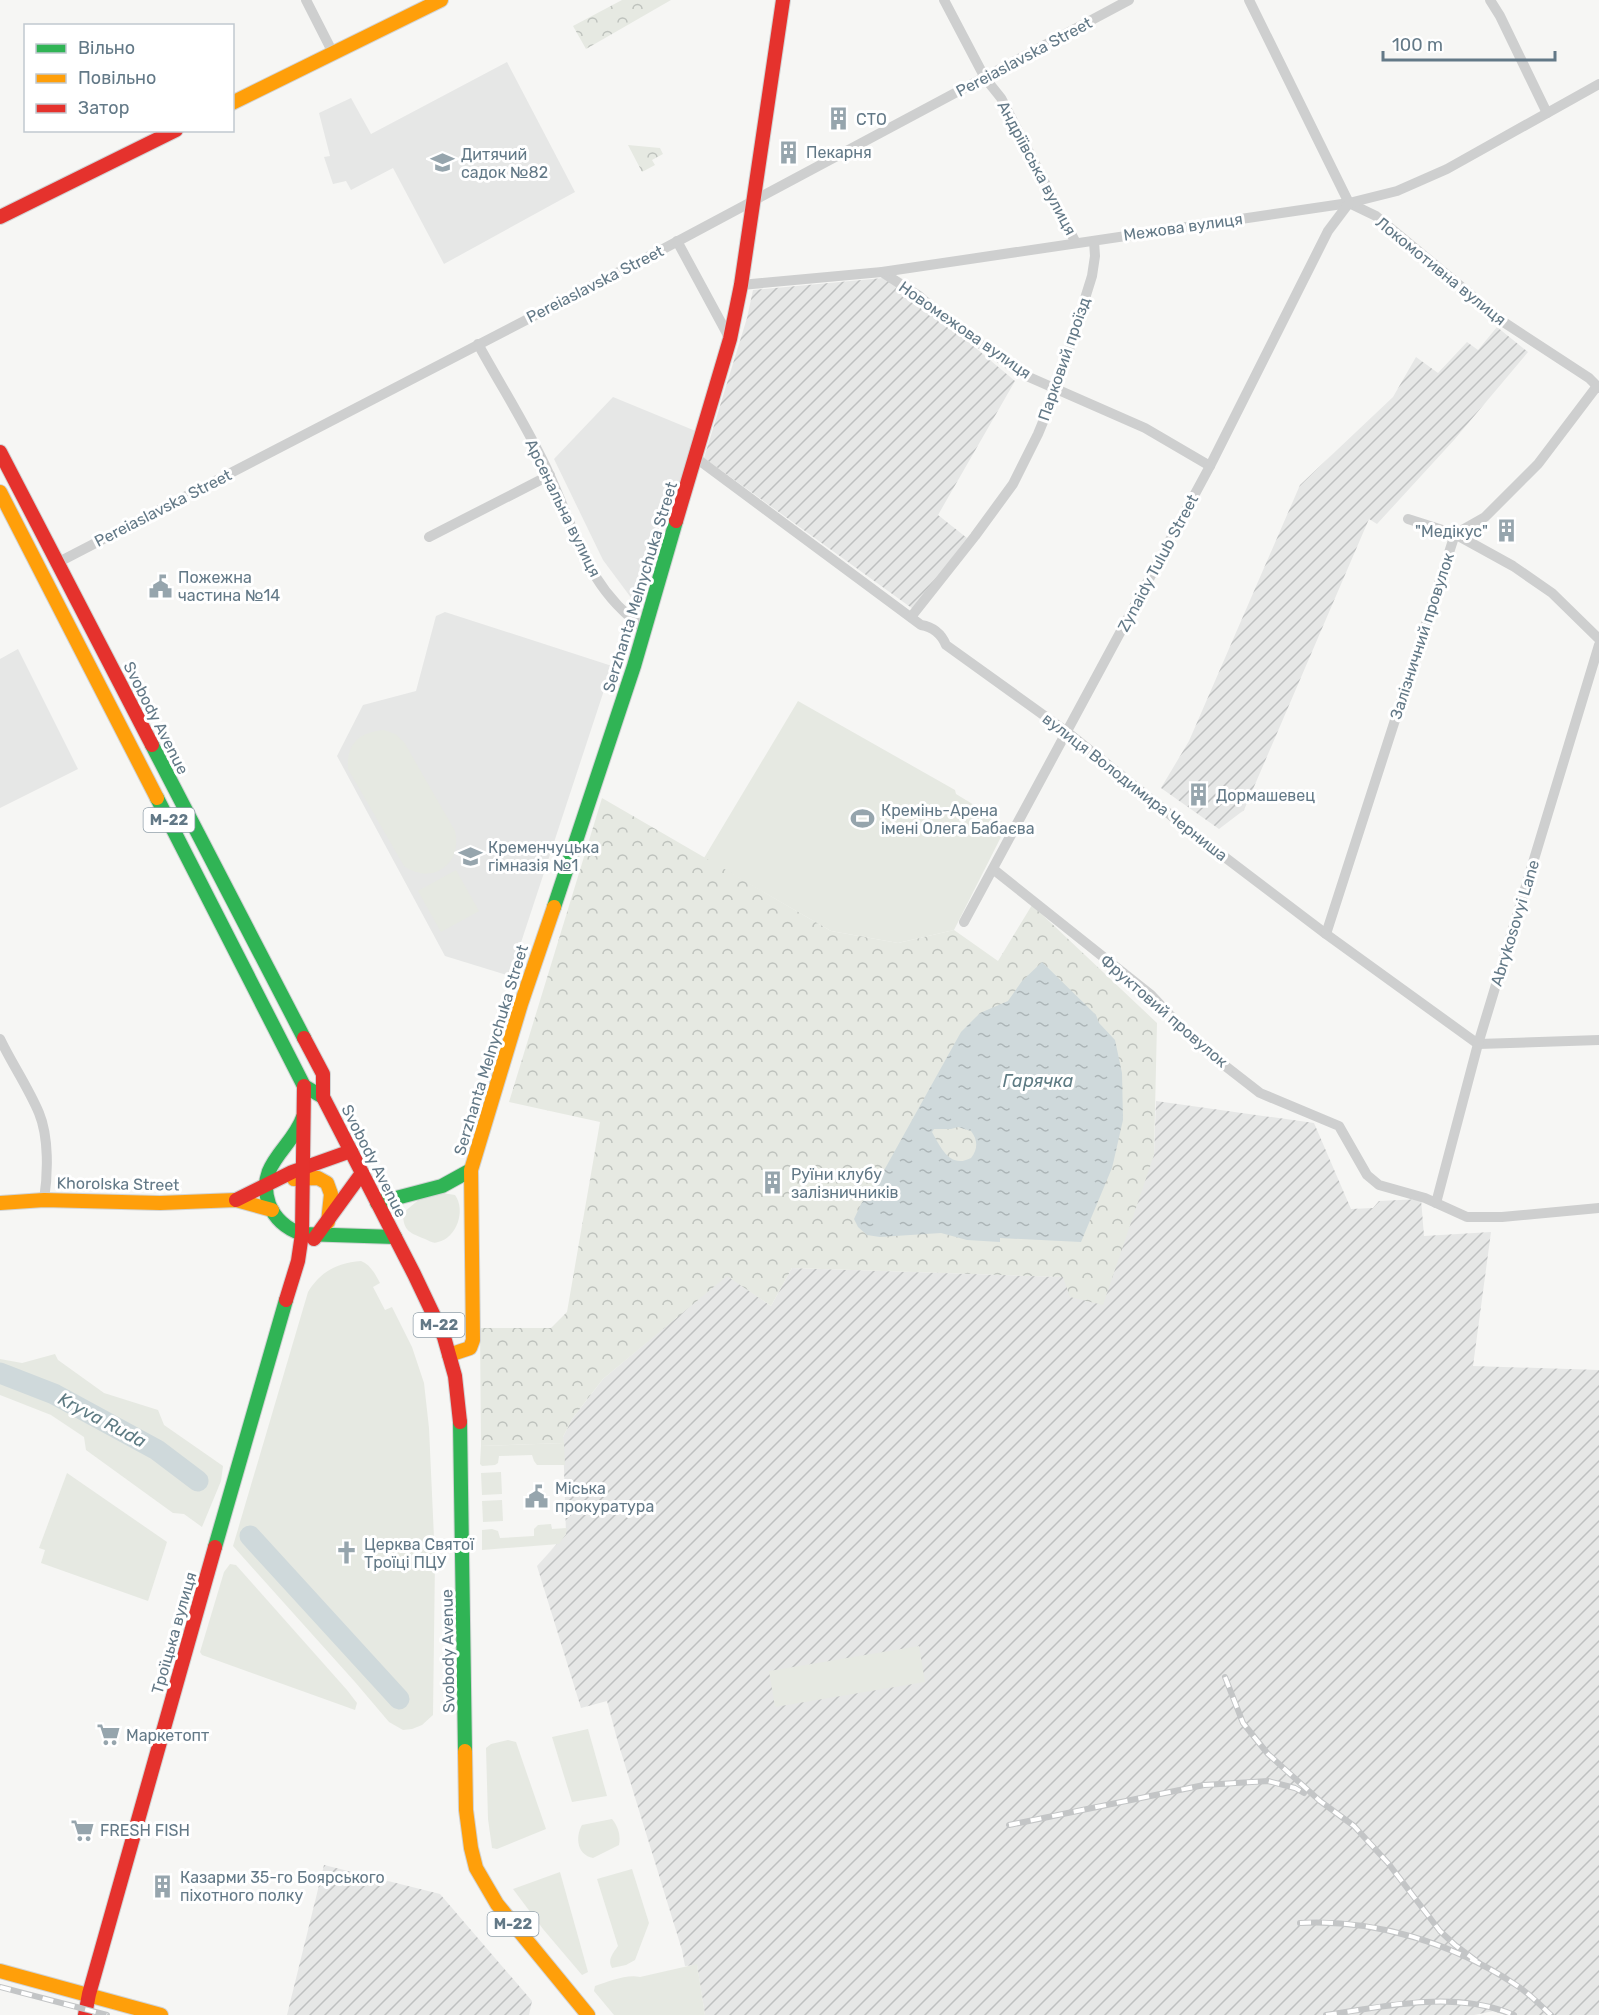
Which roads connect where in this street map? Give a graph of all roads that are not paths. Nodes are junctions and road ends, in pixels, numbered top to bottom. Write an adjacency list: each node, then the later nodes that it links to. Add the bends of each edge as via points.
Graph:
1 (306, 0): 8 (street)
2 (441, 0): 8 (main road)
3 (783, 0): 14 (main road, Serzhanta Melnychuka Street)
4 (944, 0): 9 (street, Андріївська вулиця)
5 (1129, 0): 9 (street, Pereiaslavska Street)
6 (1249, 0): 15 (street)
7 (1490, 0): 12 (street)
8 (333, 53): 11 (main road)
9 (985, 78): 14 (street, Pereiaslavska Street); 19 (street, Андріївська вулиця, via 1001,98)
10 (1599, 84): 12 (street, Межова вулиця)
11 (234, 102)
12 (1547, 113): 15 (street, Межова вулиця, via 1437,173 1397,191)
13 (172, 132): 16 (main road)
14 (754, 199): 17 (street, Pereiaslavska Street); 21 (main road, Serzhanta Melnychuka Street)
15 (1350, 202): 18 (street, Межова вулиця); 24 (street, Локомотивна вулиця, via 1376,216 1505,323); 28 (street, Zynaidy Tulub Street, via 1328,231)
16 (0, 217)
17 (677, 241): 22 (street); 23 (street, Pereiaslavska Street)
18 (1094, 241): 19 (street, Межова вулиця); 25 (street, Парковий проїзд, via 1092,276)
19 (1076, 243): 20 (street, Межова вулиця)
20 (882, 272): 21 (street, Межова вулиця); 25 (street, Новомежова вулиця, via 1022,374)
21 (741, 285): 22 (main road, Serzhanta Melnychuka Street)
22 (730, 339): 27 (main road, Serzhanta Melnychuka Street)
23 (478, 344): 29 (street, Арсенальна вулиця); 34 (street, Pereiaslavska Street)
24 (1598, 387): 32 (street, Залізничний провулок, via 1538,464 1485,516)
25 (1057, 388): 28 (street, Новомежова вулиця, via 1145,428); 36 (street, Парковий проїзд, via 1013,484)
26 (0, 452): 34 (main road, Svobody Avenue / М-22)
27 (696, 458): 36 (street, вулиця Володимира Черниша); 37 (main road, Serzhanta Melnychuka Street)
28 (1210, 466): 40 (street, Zynaidy Tulub Street)
29 (550, 475): 33 (street); 37 (street, Арсенальна вулиця, via 586,560 605,592 626,615)
30 (0, 492): 35 (main road, М-22)
31 (1408, 519): 32 (street)
32 (1455, 534): 38 (street, via 1552,592); 43 (street, Залізничний провулок)
33 (429, 537)
34 (57, 562): 35 (street, Pereiaslavska Street); 48 (main road, Svobody Avenue / М-22, via 322,1074)
35 (41, 570): 47 (main road, М-22)
36 (911, 617): 40 (street, вулиця Володимира Черниша, via 937,632 946,645)
37 (645, 628): 51 (main road, Serzhanta Melnychuka Street, via 521,1004)
38 (1599, 639)
39 (1599, 645): 46 (street, Abrykosovyi Lane)
40 (1066, 732): 41 (street, Zynaidy Tulub Street); 43 (street, вулиця Володимира Черниша)
41 (993, 869): 42 (street, Zynaidy Tulub Street); 60 (street, Фруктовий провулок, via 1151,995 1197,1044 1260,1093 1339,1126 1367,1175 1379,1185)
42 (964, 922)
43 (1326, 934): 46 (street, вулиця Володимира Черниша)
44 (0, 1039): 56 (street, via 39,1114 48,1177)
45 (1599, 1040): 46 (street)
46 (1478, 1044): 60 (street, Abrykosovyi Lane)
47 (304, 1086): 48 (main road, Svobody Avenue); 49 (main road)
48 (322, 1097): 50 (main road, Svobody Avenue / М-22)
49 (305, 1108): 53 (main road); 54 (main road, via 301,1123 269,1169)
50 (351, 1151): 52 (main road, Svobody Avenue / М-22); 53 (main road)
51 (471, 1170): 59 (main road, Serzhanta Melnychuka Street, via 442,1186); 68 (main road, Serzhanta Melnychuka Street, via 473,1340 470,1348)
52 (362, 1173): 59 (main road, Svobody Avenue / М-22); 63 (main road)
53 (306, 1178): 54 (main road); 55 (main road, via 321,1178 327,1183); 55 (main road, via 304,1200 312,1206 322,1206); 64 (main road)
54 (266, 1183): 57 (main road); 62 (main road)
55 (329, 1199): 63 (main road)
56 (44, 1200): 57 (main road, Khorolska Street); 58 (main road, Khorolska Street)
57 (236, 1200): 62 (main road)
58 (0, 1203)
59 (377, 1203): 66 (main road, Svobody Avenue / М-22)
60 (1436, 1203): 61 (street, Фруктовий провулок, via 1467,1217)
61 (1599, 1208)
62 (272, 1210): 64 (main road, via 287,1227)
63 (328, 1222): 65 (main road)
64 (302, 1234): 65 (main road); 67 (main road)
65 (318, 1234): 66 (main road); 67 (main road)
66 (395, 1238): 68 (main road, Svobody Avenue / М-22, via 444,1337)
67 (298, 1261): 70 (main road, Троїцька вулиця)
68 (449, 1355): 73 (main road, Svobody Avenue / М-22, via 460,1420 466,1810 471,1848 476,1868 497,1904)
69 (0, 1971): 70 (main road)
70 (89, 1994): 71 (main road, Троїцька вулиця); 72 (main road)
71 (86, 2015)
72 (161, 2015)
73 (588, 2015)

